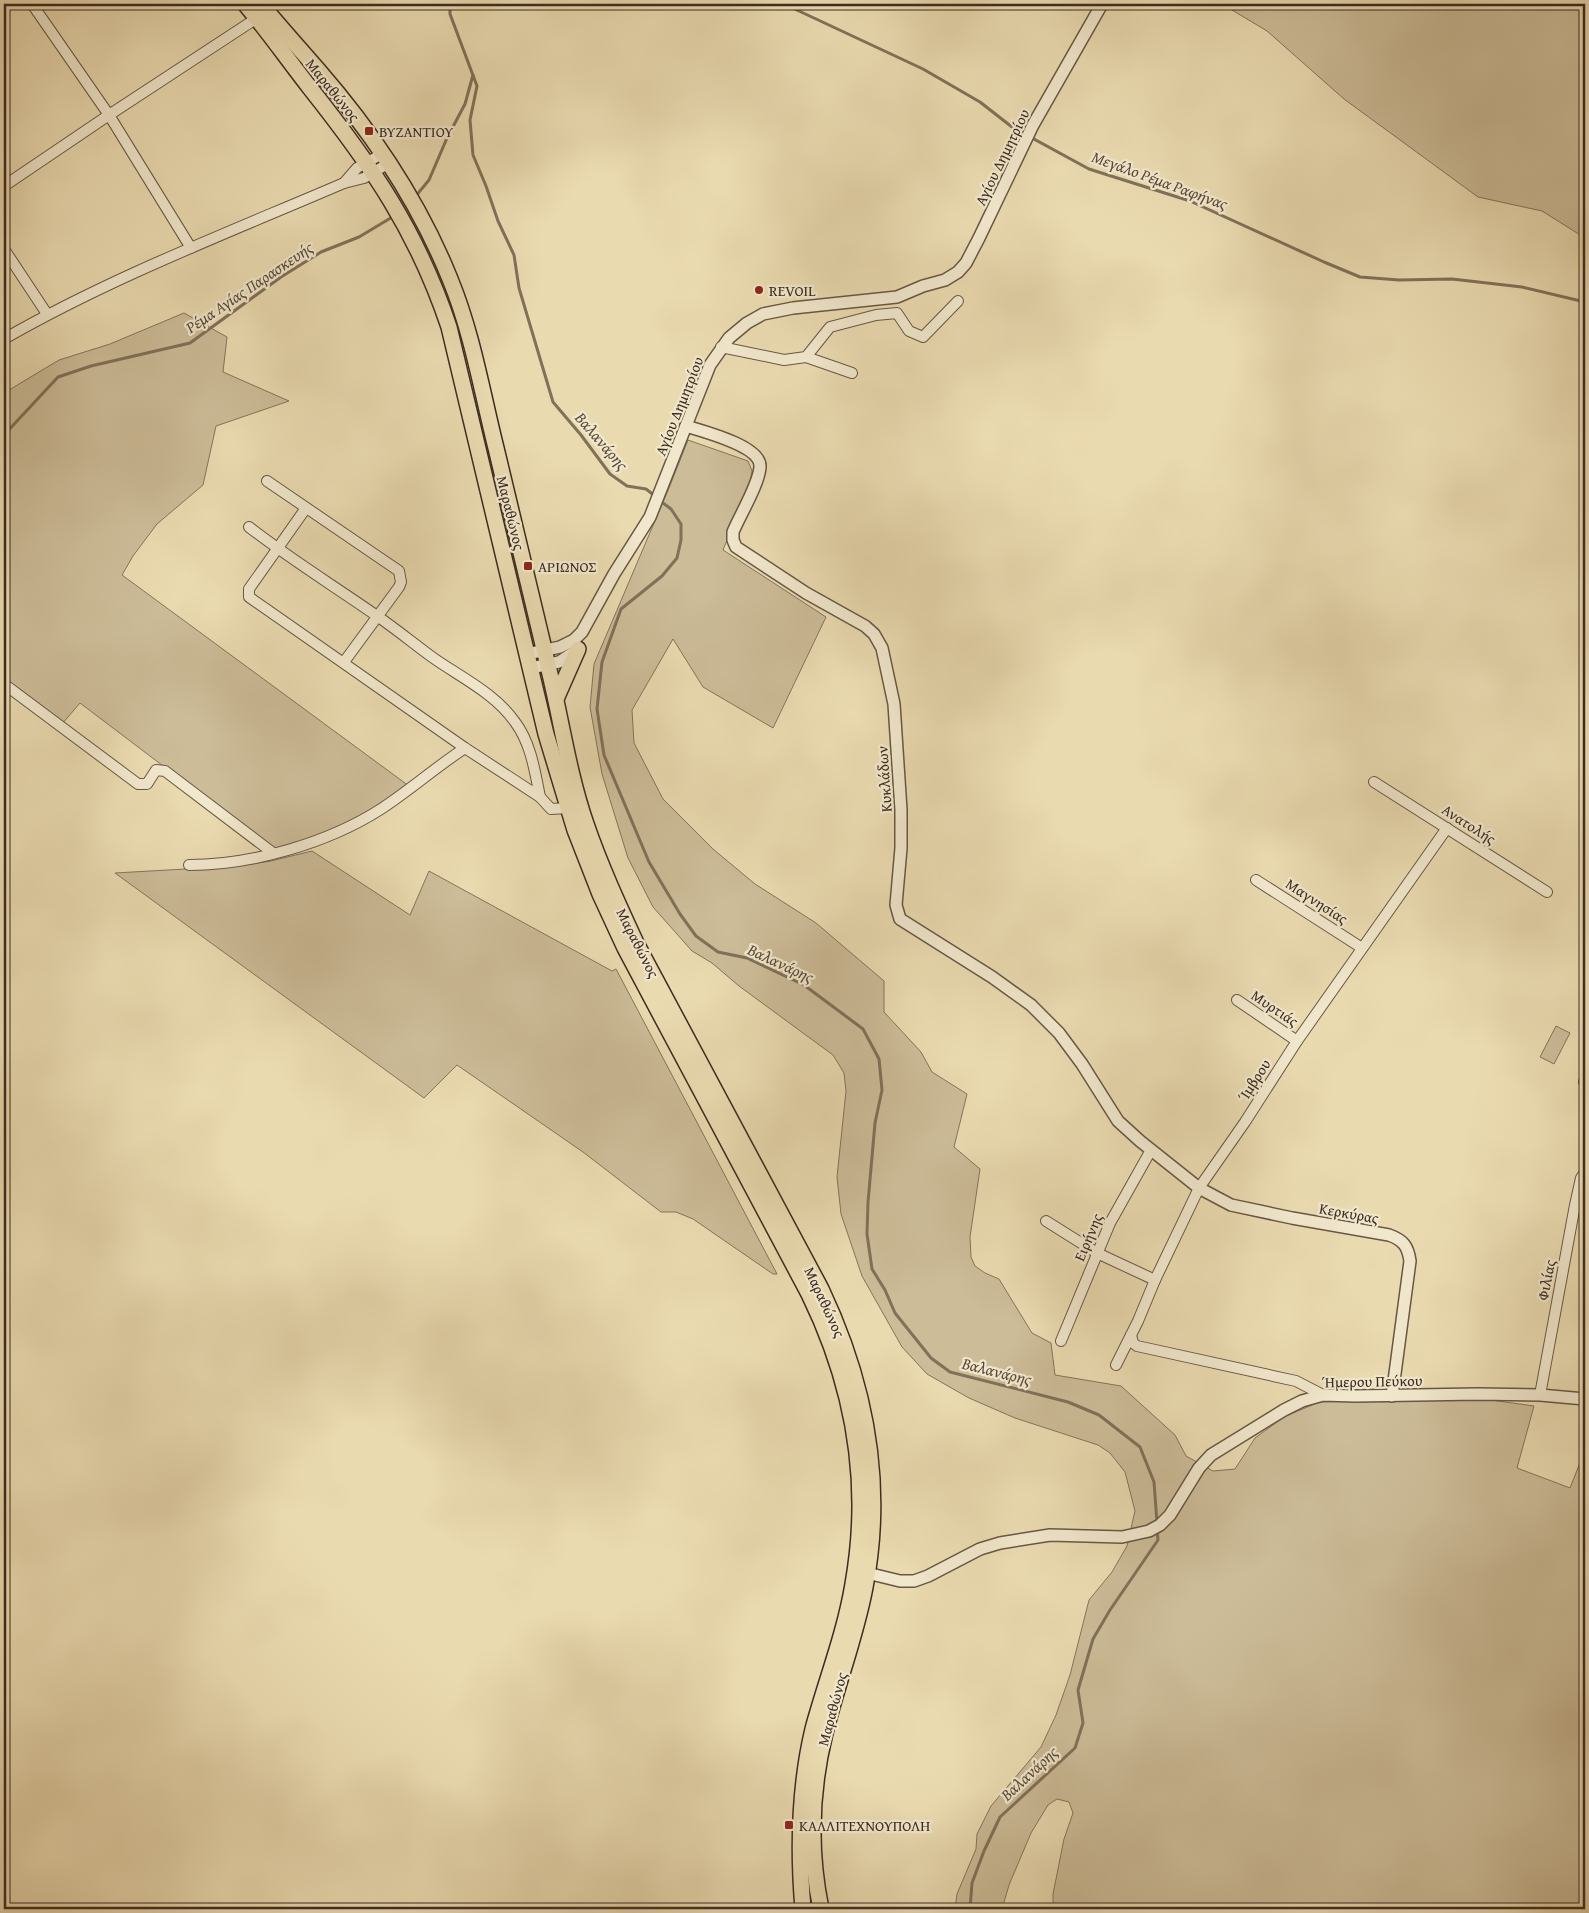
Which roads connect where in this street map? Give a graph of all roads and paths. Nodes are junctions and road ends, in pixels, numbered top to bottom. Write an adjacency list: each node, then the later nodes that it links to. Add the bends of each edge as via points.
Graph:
1 (32, 4): 5 (street)
2 (245, 4): 4 (main road, Μαραθώνος)
3 (1102, 4): 14 (street, Αγίου Δημητρίου, via 1033,125 962,268 950,278 897,297 763,314 747,323)
4 (259, 11): 5 (street); 6 (main road, Μαραθώνος, via 319,71); 7 (main road, Μαραθώνος)
5 (109, 115): 8 (street); 9 (street)
6 (385, 158): 7 (street); 25 (main road, Μαραθώνος, via 420,214 451,281 466,324)
7 (370, 167): 9 (street, via 364,178 344,183); 26 (main road, Μαραθώνος, via 408,228 448,327)
8 (4, 186)
9 (191, 248): 12 (street)
10 (4, 249): 12 (street)
11 (958, 301): 15 (street, via 923,337 909,331 897,313 876,315 830,326)
12 (47, 314): 13 (street)
13 (4, 339)
14 (722, 347): 15 (street, via 784,360); 17 (street, Αγίου Δημητρίου, via 707,372)
15 (806, 357): 16 (street)
16 (852, 373)
17 (686, 426): 23 (street, Αγίου Δημητρίου, via 653,512); 42 (street, Κυκλάδων, via 748,450 760,461 758,477 733,532 736,547 806,593 865,626 882,648 894,704 901,810 896,905 900,919 1031,1005 1059,1033 1118,1120)
18 (267, 480): 19 (street)
19 (306, 508): 21 (street); 22 (street, via 399,570 399,587)
20 (249, 528): 21 (street)
21 (276, 549): 22 (street); 27 (street, via 249,589 249,597)
22 (378, 617): 27 (street); 32 (street, via 505,708 527,743)
23 (586, 627): 24 (street, Αγίου Δημητρίου); 25 (street, Αγίου Δημητρίου, via 580,635)
24 (578, 650): 25 (street, Αγίου Δημητρίου, via 562,661); 29 (main road)
25 (546, 658): 26 (street, Αγίου Δημητρίου); 29 (main road, Μαραθώνος)
26 (529, 661): 33 (main road, Μαραθώνος)
27 (344, 662): 30 (street)
28 (4, 684): 35 (street, via 138,784 146,784 156,770 162,769)
29 (556, 699): 55 (main road, Μαραθώνος, via 576,795 611,889 821,1289 851,1361 865,1418 872,1481)
30 (465, 748): 32 (street); 35 (street, via 410,789 362,819 316,842)
31 (1374, 782): 34 (street, Ανατολής)
32 (540, 797): 33 (street, via 550,809)
33 (568, 808): 56 (main road, Μαραθώνος, via 600,894 625,948 817,1310 842,1372 852,1414 860,1482 858,1551 849,1604 817,1714 808,1758 801,1827)
34 (1447, 828): 38 (street, Ανατολής); 39 (street, Ίμβρου)
35 (273, 853): 36 (street, via 245,861)
36 (189, 865)
37 (1256, 880): 39 (street, Μαγνησίας)
38 (1547, 892)
39 (1362, 948): 41 (street, Ίμβρου)
40 (1237, 1000): 41 (street, Μυρτιάς)
41 (1297, 1041): 44 (street, Ίμβρου)
42 (1151, 1150): 44 (street, Κερκύρας); 46 (street, Ειρήνης, via 1118,1206)
43 (1585, 1172): 52 (street, Φιλίας, via 1575,1205)
44 (1199, 1188): 47 (street, Ίμβρου); 53 (street, Κερκύρας, via 1231,1205 1389,1235 1404,1243 1410,1261)
45 (1046, 1221): 46 (street)
46 (1097, 1253): 47 (street); 49 (street, Ειρήνης)
47 (1155, 1280): 48 (street, Ίμβρου)
48 (1131, 1335): 50 (street, Ίμβρου); 51 (street, via 1132,1343 1138,1346 1296,1381)
49 (1061, 1341)
50 (1116, 1365)
51 (1323, 1395): 53 (street, Ήμερου Πεύκου); 55 (street, Ήμερου Πεύκου, via 1284,1410 1211,1455 1199,1468 1174,1510 1165,1521 1149,1531 1122,1537 1050,1535 1000,1543 980,1548 928,1576 914,1580 900,1581)
52 (1540, 1395): 53 (street, Ήμερου Πεύκου); 54 (street, Ήμερου Πεύκου)
53 (1392, 1396)
54 (1585, 1399)
55 (867, 1573): 57 (main road, Μαραθώνος, via 861,1607 825,1734 818,1774 813,1844)
56 (803, 1909)
57 (820, 1909)

